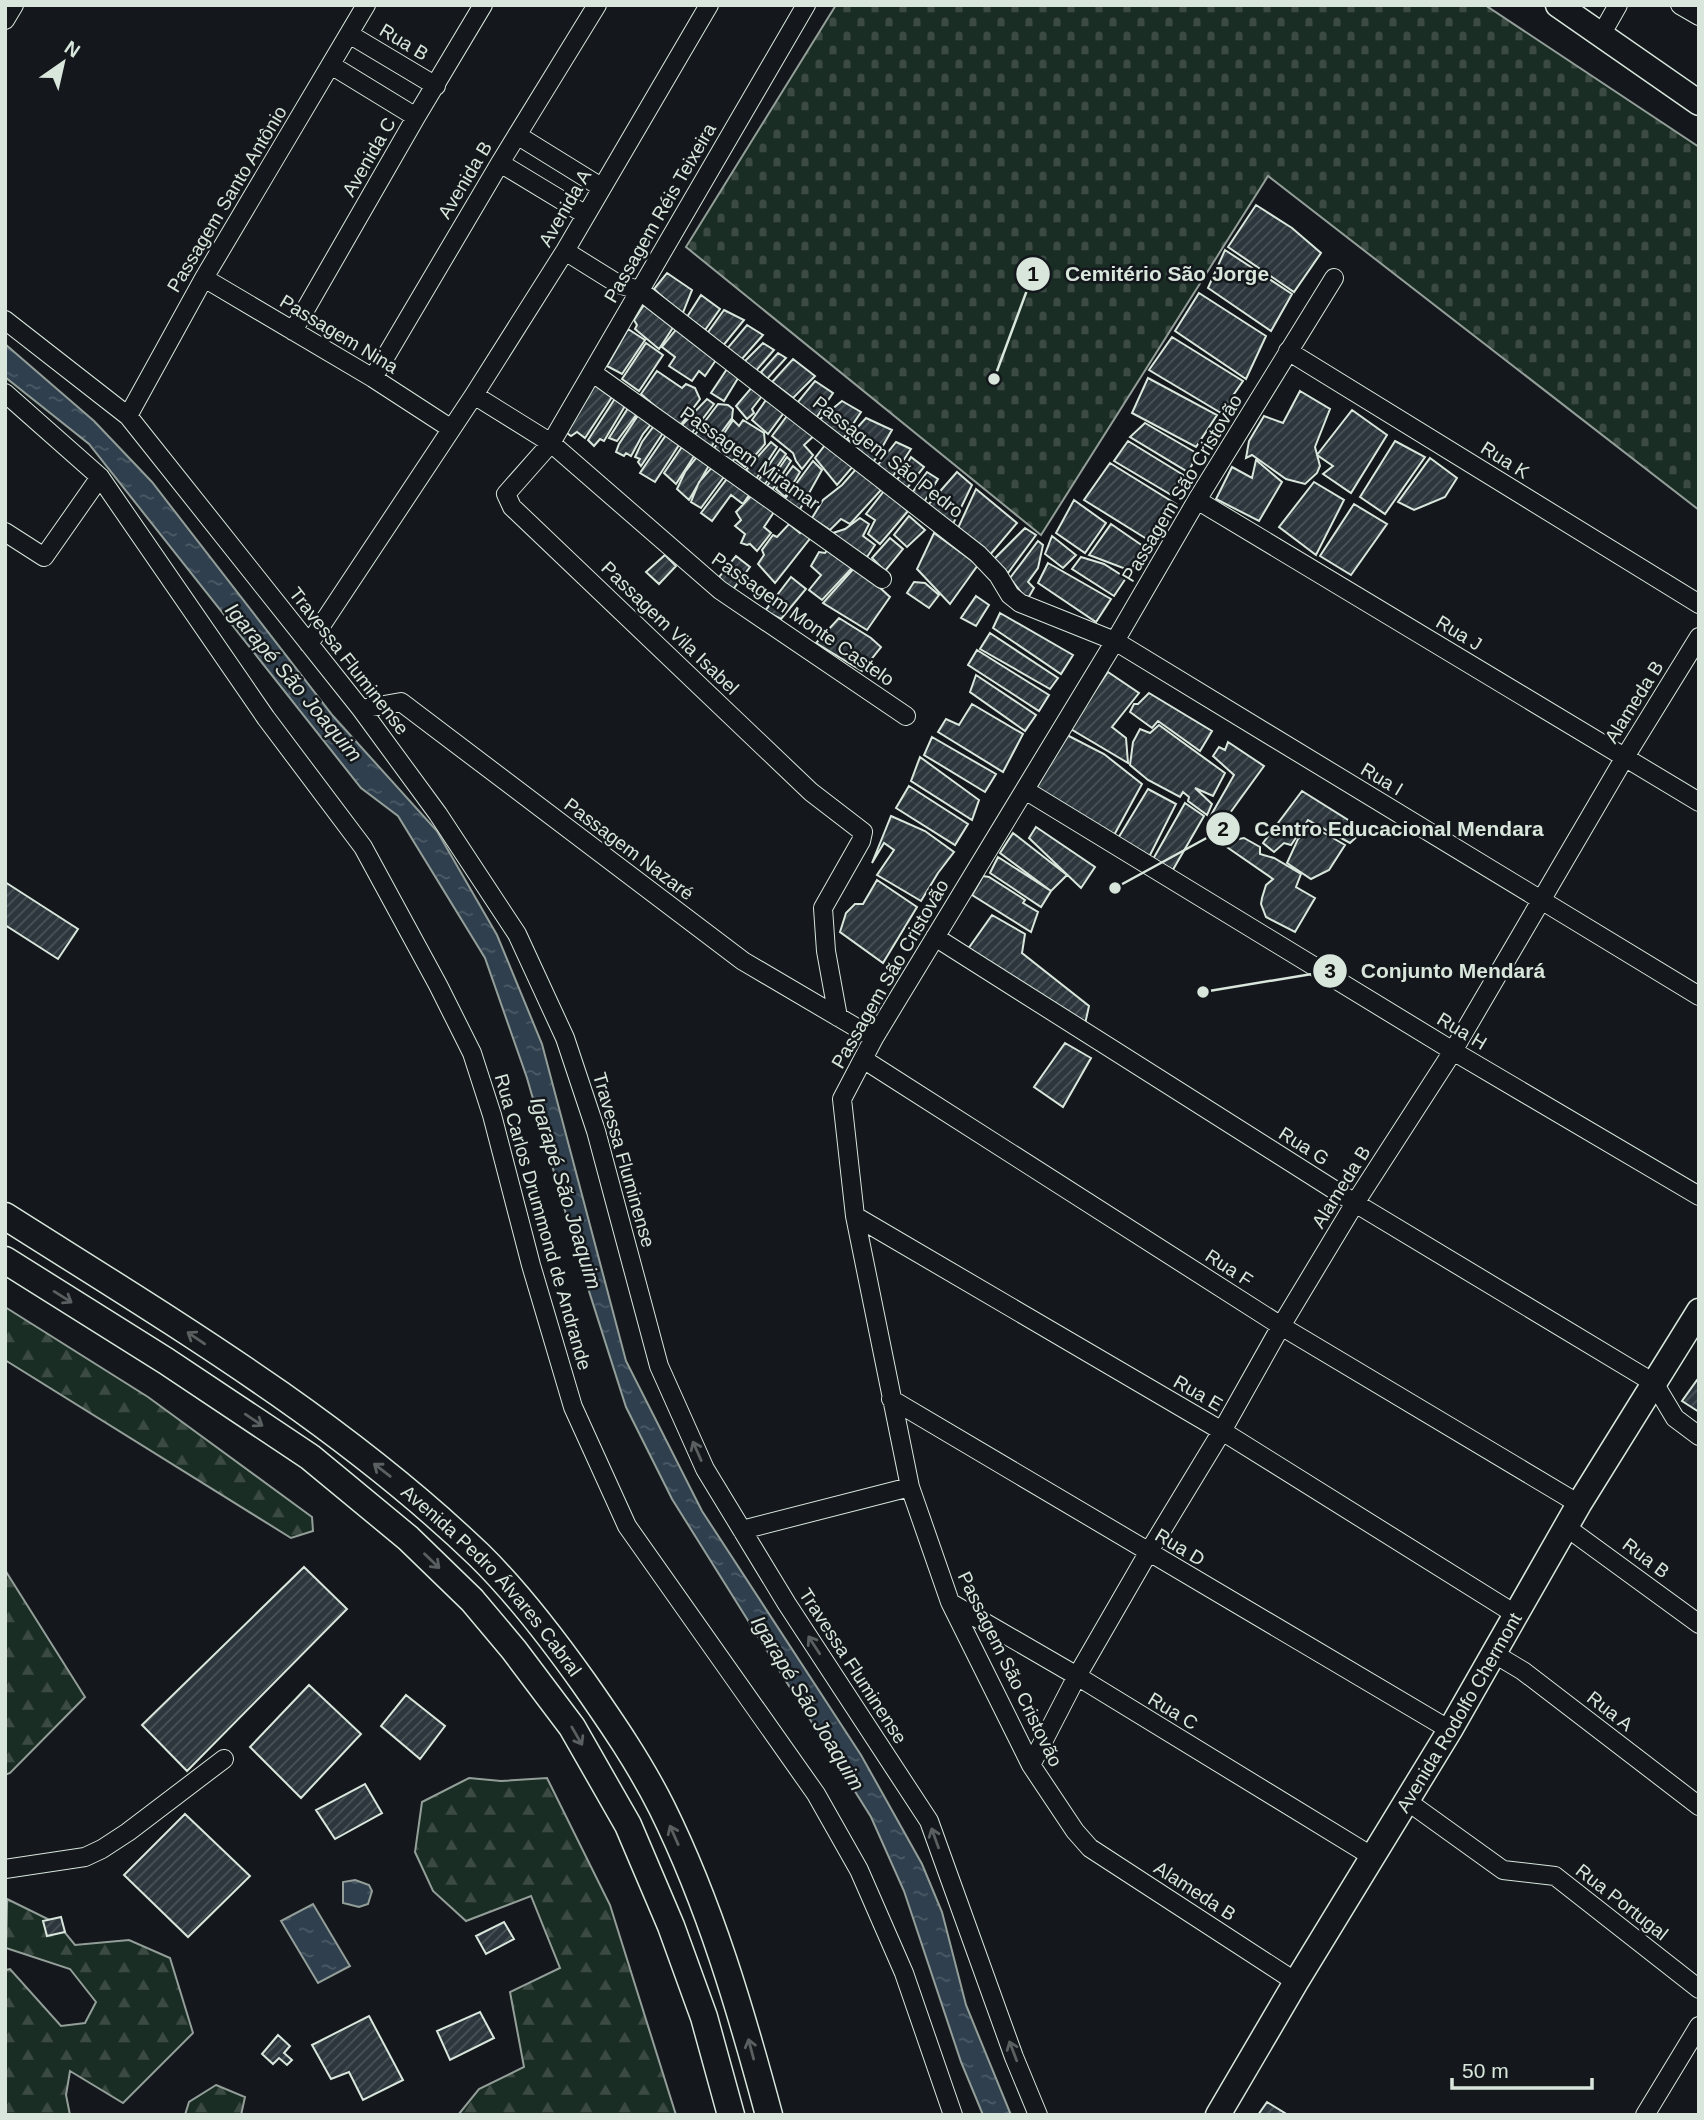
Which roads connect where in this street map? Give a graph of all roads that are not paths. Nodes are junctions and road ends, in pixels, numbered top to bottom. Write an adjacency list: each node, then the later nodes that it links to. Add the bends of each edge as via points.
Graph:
1 (14, 5): 11 (street)
2 (366, 5): 12 (street, Passagem Santo Antônio)
3 (483, 5): 15 (street, Avenida C)
4 (597, 5): 18 (street, Avenida B)
5 (709, 5): 20 (street, Avenida A)
6 (806, 5): 25 (street, Passagem Réis Teixeira)
7 (1558, 5): 13 (main road)
8 (1618, 5): 13 (street)
9 (1680, 5): 10 (street)
10 (1699, 16)
11 (5, 20)
12 (349, 34): 14 (street, Passagem Santo Antônio); 15 (street, Rua B)
13 (1601, 35): 16 (main road)
14 (331, 65): 17 (street); 23 (street, Passagem Santo Antônio)
15 (436, 86): 17 (street, Avenida C)
16 (1699, 103)
17 (416, 117): 27 (street, Avenida C)
18 (517, 135): 19 (street, Avenida B); 20 (street)
19 (500, 163): 21 (street); 30 (street, Avenida B)
20 (601, 187): 21 (street, Avenida A)
21 (586, 215): 22 (street, Avenida A)
22 (565, 251): 25 (street, Passagem São Pedro, via 618,284); 32 (street, Avenida A)
23 (204, 278): 27 (street, Passagem Nina); 33 (street, Passagem Santo Antônio)
24 (1334, 278): 28 (street, Passagem São Cristovão)
25 (639, 290): 29 (street, Passagem Réis Teixeira); 42 (street, Passagem São Pedro, via 978,554 1020,603)
26 (5, 320): 33 (street, Travessa Fluminense)
27 (293, 331): 30 (street, Passagem Nina)
28 (1288, 351): 37 (street, Passagem São Cristovão); 40 (street, Rua K)
29 (593, 373): 35 (street, Passagem Réis Teixeira); 39 (street, Passagem Miramar)
30 (373, 378): 34 (street, Passagem Nina)
31 (5, 394): 36 (street, Rua Carlos Drummond de Andrande)
32 (474, 395): 34 (street, Avenida A); 35 (street, Passagem Monte Castelo)
33 (128, 416): 43 (street, Travessa Fluminense)
34 (450, 428): 43 (street, Avenida A)
35 (551, 443): 45 (street, Passagem Monte Castelo, via 720,590); 52 (street, Passagem Vila Isabel, via 506,495 512,507 811,792 863,832 823,908 825,951)
36 (100, 478): 38 (street, via 44,557); 90 (street, Rua Carlos Drummond de Andrande, via 266,718 363,847 438,985 472,1053 484,1090 573,1407 627,1526 816,1794 859,1870 904,1973)
37 (1197, 500): 42 (street, Passagem São Cristovão); 46 (street, Rua J)
38 (5, 532)
39 (882, 579)
40 (1699, 604)
41 (1699, 637): 46 (street, Alameda B)
42 (1115, 641): 47 (street, Passagem São Cristovão); 49 (street, Rua I)
43 (309, 644): 44 (street, Travessa Fluminense)
44 (361, 709): 52 (street, Passagem Nazaré, via 401,702 743,961); 70 (street, Travessa Fluminense, one-way to 44, via 705,1469 659,1366 596,1131 565,1038 517,934 439,814)
45 (906, 716)
46 (1625, 757): 48 (street, Rua J); 49 (street, Alameda B)
47 (1026, 790): 50 (street, Passagem São Cristovão); 54 (street, Rua H)
48 (1699, 802)
49 (1541, 901): 51 (street, Rua I); 54 (street, Alameda B)
50 (935, 937): 53 (street, Passagem São Cristovão); 57 (street, Rua G)
51 (1699, 996)
52 (838, 1017): 53 (street, Passagem Nazaré)
53 (874, 1038): 55 (street, Passagem São Cristovão)
54 (1453, 1051): 56 (street, Rua H); 57 (street, Alameda B)
55 (863, 1059): 59 (street, Passagem São Cristovão, via 842,1100); 62 (street, Rua F)
56 (1699, 1196)
57 (1355, 1203): 62 (street, Alameda B); 63 (street, Rua G)
58 (5, 1216): 89 (main road, Avenida Pedro Álvares Cabral, one-way to 58, via 744,2023 699,1893 662,1807 612,1723 548,1631 471,1548 401,1485 304,1410)
59 (855, 1216): 64 (street, Passagem São Cristovão); 65 (street, Rua E)
60 (5, 1260): 88 (main road, Avenida Pedro Álvares Cabral, one-way to 88, via 310,1457 408,1538 472,1600 572,1727 628,1825 705,2017)
61 (1699, 1311): 63 (main road, Avenida Rodolfo Chermont)
62 (1281, 1326): 65 (street, Alameda B); 68 (street, Rua F)
63 (1654, 1383): 66 (street, via 1675,1418); 68 (main road, Avenida Rodolfo Chermont)
64 (891, 1399): 67 (street, Passagem São Cristovão); 71 (street, Rua D)
65 (1222, 1431): 71 (street, Alameda B); 73 (street, Rua E)
66 (1699, 1436)
67 (910, 1487): 70 (street); 72 (street, Passagem São Cristovão)
68 (1579, 1504): 69 (main road, Avenida Rodolfo Chermont)
69 (1566, 1527): 73 (main road, Avenida Rodolfo Chermont); 74 (street, Rua B)
70 (741, 1530): 91 (street, Travessa Fluminense, one-way to 70, via 929,1821)
71 (1148, 1553): 76 (street, Alameda B); 77 (street, Rua D)
72 (950, 1602): 76 (street, Rua C); 79 (street, Passagem São Cristovão)
73 (1516, 1614): 75 (main road, Avenida Rodolfo Chermont)
74 (1699, 1624)
75 (1493, 1653): 77 (main road, Avenida Rodolfo Chermont); 81 (street, Rua A)
76 (1077, 1676): 79 (street, Alameda B); 83 (street, Rua C)
77 (1450, 1730): 80 (main road, Avenida Rodolfo Chermont)
78 (224, 1759): 84 (street, via 102,1849 85,1857)
79 (1031, 1766): 82 (street, Passagem São Cristovão)
80 (1407, 1801): 83 (main road, Avenida Rodolfo Chermont); 86 (street, Rua Portugal, via 1503,1870 1555,1876)
81 (1699, 1806)
82 (1075, 1831): 85 (street, Alameda B, via 1090,1848)
83 (1373, 1857): 85 (main road, Avenida Rodolfo Chermont)
84 (5, 1869)
85 (1296, 1982): 92 (main road, Avenida Rodolfo Chermont)
86 (1699, 1989)
87 (1699, 2026): 93 (street)
88 (731, 2115)
89 (769, 2115)
90 (953, 2115)
91 (1038, 2115)
92 (1218, 2115)
93 (1644, 2115)

